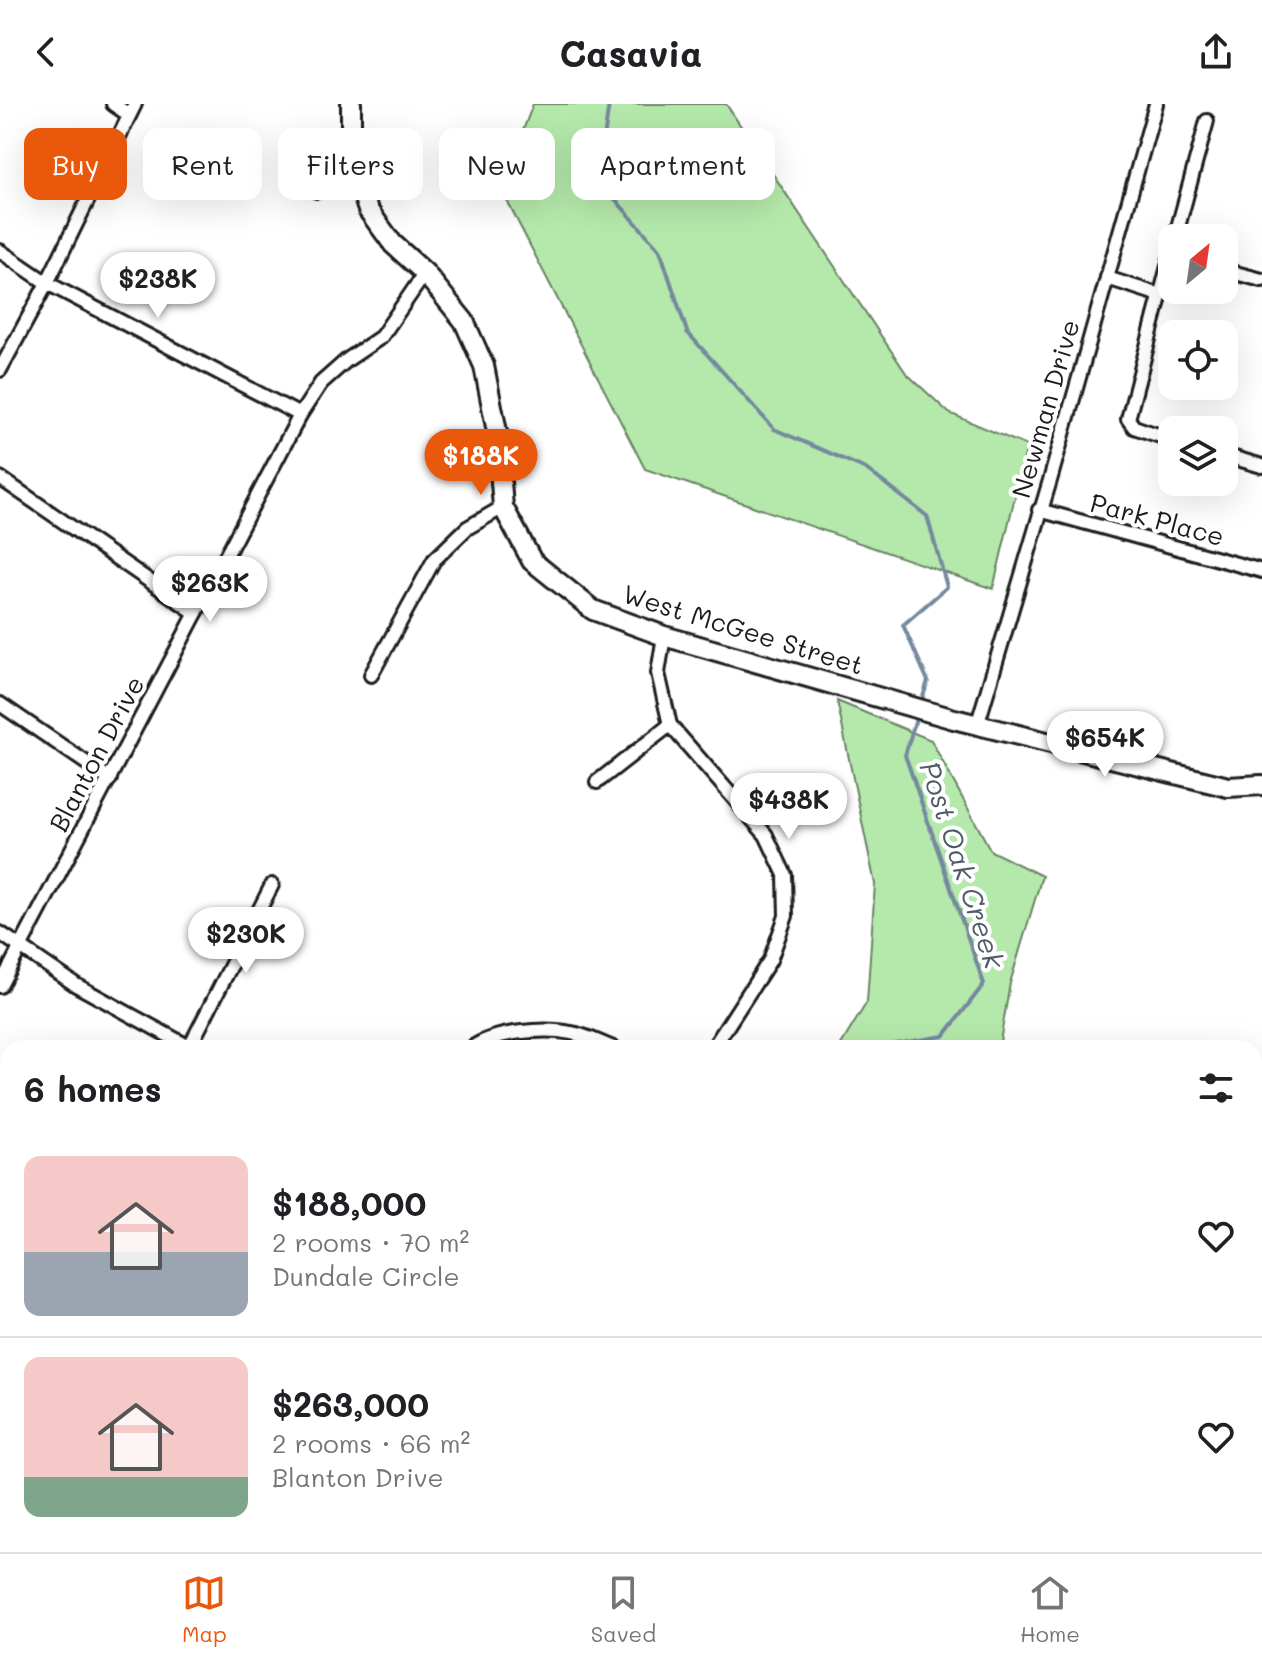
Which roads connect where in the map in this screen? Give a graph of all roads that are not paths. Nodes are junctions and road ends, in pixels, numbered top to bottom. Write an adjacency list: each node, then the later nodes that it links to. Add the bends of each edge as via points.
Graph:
1 (113, 104): 4 (street)
2 (351, 104): 6 (street, West McGee Street)
3 (1156, 104): 12 (street, Newman Drive)
4 (132, 109): 14 (street)
5 (1207, 121): 8 (street)
6 (351, 128)
7 (365, 200): 10 (street, West McGee Street, via 393,244)
8 (1179, 224)
9 (0, 251): 14 (street)
10 (425, 273): 18 (street, Blanton Drive, via 381,337 321,383); 23 (street, West McGee Street, via 464,321 484,366 497,432)
11 (1238, 274): 13 (street)
12 (1107, 278): 15 (street); 24 (street, Newman Drive)
13 (1262, 280)
14 (47, 283): 17 (street); 18 (street)
15 (1158, 294)
16 (1158, 303): 19 (street, via 1128,419 1134,427)
17 (0, 370)
18 (300, 415): 26 (street, Blanton Drive)
19 (1158, 436)
20 (1238, 459): 21 (street)
21 (1262, 466)
22 (0, 478): 26 (street)
23 (503, 507): 27 (street, West McGee Street, via 532,561 593,610); 28 (street, via 467,528 434,560)
24 (1039, 510): 25 (street, Park Place); 31 (street, Newman Drive)
25 (1262, 571)
26 (196, 613): 32 (street, Blanton Drive)
27 (664, 636): 30 (street, via 658,673); 31 (street, West McGee Street)
28 (371, 675)
29 (0, 704): 32 (street)
30 (670, 725): 33 (street); 43 (street, via 766,835 785,875 786,916 770,960)
31 (977, 726): 34 (street, West McGee Street, via 1228,787)
32 (110, 779): 37 (street, Blanton Drive)
33 (597, 782)
34 (1262, 785)
35 (272, 885): 40 (street)
36 (0, 933): 37 (street)
37 (20, 946): 38 (street, Blanton Drive); 39 (street, via 116,1009)
38 (0, 986)
39 (175, 1040)
40 (194, 1040)
41 (483, 1040): 42 (street, via 531,1031)
42 (591, 1040)
43 (718, 1040)

